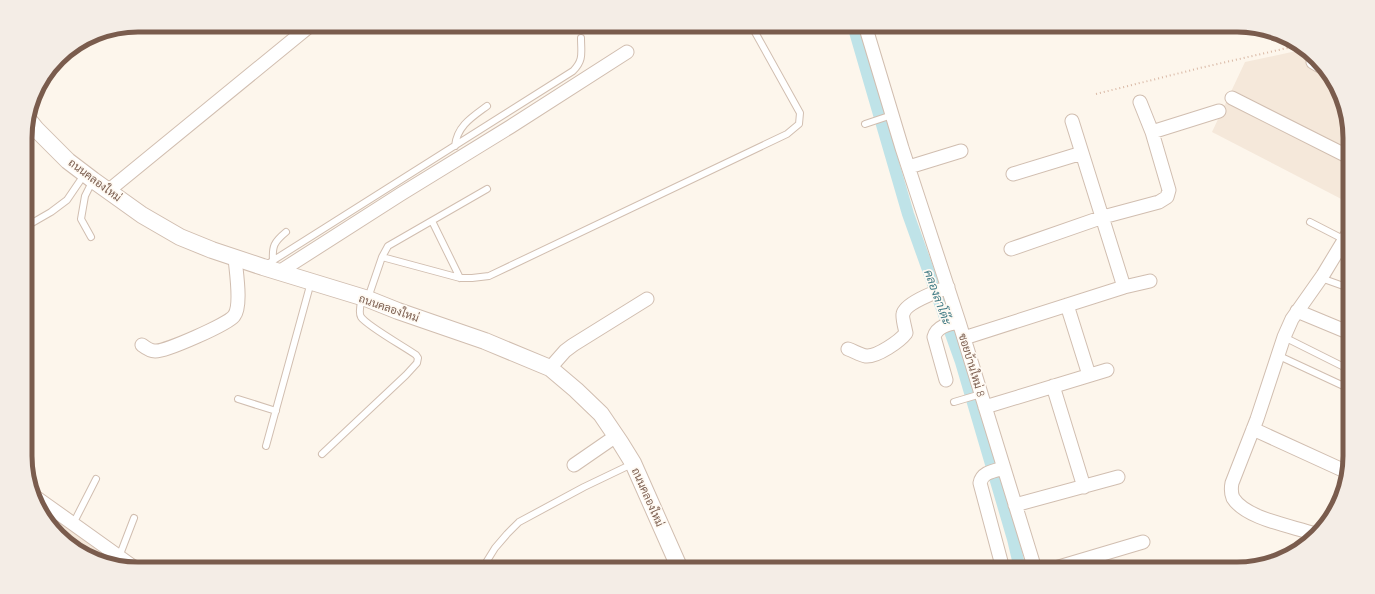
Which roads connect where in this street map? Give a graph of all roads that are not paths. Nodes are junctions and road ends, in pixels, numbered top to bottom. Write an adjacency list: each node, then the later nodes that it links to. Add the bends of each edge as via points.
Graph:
1 (302, 32): 23 (street)
2 (756, 32): 36 (lane, via 800,113 799,124 787,134 489,276)
3 (867, 32): 10 (street, ซอยบ้านใหม่ 8)
4 (581, 38): 15 (lane, via 581,59 573,71)
5 (627, 52): 35 (street, via 401,194)
6 (1232, 98): 18 (street)
7 (1140, 102): 14 (street)
8 (487, 106): 15 (lane, via 462,127)
9 (1219, 111): 14 (street)
10 (889, 116): 12 (lane); 19 (street, ซอยบ้านใหม่ 8)
11 (1072, 121): 17 (street)
12 (864, 124)
13 (33, 125): 21 (street, ถนนคลองใหม่, via 68,161)
14 (1152, 132): 24 (street, via 1169,190 1167,197 1159,202)
15 (455, 146): 35 (lane)
16 (961, 152): 19 (street)
17 (1082, 153): 20 (street); 24 (street)
18 (1343, 154)
19 (909, 167): 42 (street, ซอยบ้านใหม่ 8)
20 (1013, 174)
21 (89, 177): 23 (street, ถนนคลองใหม่); 27 (lane, via 68,200); 30 (lane, via 81,219)
22 (487, 189): 25 (lane)
23 (108, 191): 34 (street, ถนนคลองใหม่, via 180,237)
24 (1102, 217): 32 (street); 41 (street)
25 (432, 221): 33 (lane, via 388,246); 36 (lane)
26 (1310, 222): 29 (lane)
27 (32, 223)
28 (286, 232): 35 (lane, via 274,244)
29 (1343, 234)
30 (91, 237)
31 (1343, 242): 37 (street)
32 (1011, 249)
33 (382, 256): 36 (lane); 43 (lane)
34 (235, 258): 35 (street, ถนนคลองใหม่); 51 (street, via 238,299 234,316 206,332 164,349 148,350)
35 (272, 267): 39 (street, ถนนคลองใหม่)
36 (460, 278)
37 (1321, 278): 40 (lane); 46 (street)
38 (1150, 281): 41 (street)
39 (311, 282): 43 (street, ถนนคลองใหม่); 65 (lane)
40 (1343, 286)
41 (1124, 287): 45 (street)
42 (940, 291): 47 (street, ซอยบ้านใหม่ 8); 52 (street, via 906,308 903,315 906,333 896,342 872,356 864,356)
43 (365, 298): 55 (street, ถนนคลองใหม่, via 485,341); 69 (lane, via 361,317 416,355 417,363)
44 (647, 299): 55 (street, via 573,345)
45 (1067, 305): 50 (street); 57 (street)
46 (1297, 311): 48 (street); 49 (street)
47 (951, 324): 50 (street, ซอยบ้านใหม่ 8); 58 (street, via 936,331 934,336)
48 (1343, 330)
49 (1284, 337): 53 (street); 54 (lane)
50 (964, 338): 61 (street, ซอยบ้านใหม่ 8)
51 (142, 344)
52 (848, 349)
53 (1277, 355): 59 (lane); 66 (street)
54 (1343, 366)
55 (550, 368): 67 (street, ถนนคลองใหม่, via 601,414)
56 (1107, 370): 57 (street)
57 (1089, 375): 60 (street)
58 (946, 380)
59 (1343, 385)
60 (1053, 386): 64 (street); 76 (street)
61 (978, 395): 63 (lane); 64 (street, ซอยบ้านใหม่ 8)
62 (238, 400): 65 (lane)
63 (954, 402)
64 (985, 407): 73 (street, ซอยบ้านใหม่ 8)
65 (276, 411): 68 (lane)
66 (1253, 429): 72 (street); 81 (street, via 1232,483 1232,497 1250,512 1270,521)
67 (616, 436): 70 (street, ถนนคลองใหม่); 71 (street)
68 (266, 446)
69 (322, 454)
70 (633, 463): 85 (lane, via 519,522 495,548); 86 (street, ถนนคลองใหม่)
71 (574, 465)
72 (1342, 470)
73 (995, 471): 78 (street, ซอยบ้านใหม่ 8); 87 (street, via 981,478 980,483)
74 (1118, 478): 76 (street)
75 (96, 479): 80 (lane)
76 (1084, 487): 78 (street)
77 (42, 502): 80 (street)
78 (1015, 505): 88 (street, ซอยบ้านใหม่ 8)
79 (134, 518): 83 (lane)
80 (73, 524): 83 (street)
81 (1310, 533)
82 (1143, 542): 89 (street)
83 (119, 557): 84 (street)
84 (125, 561)
85 (486, 562)
86 (677, 562)
87 (1001, 562)
88 (1033, 562)
89 (1076, 562)

